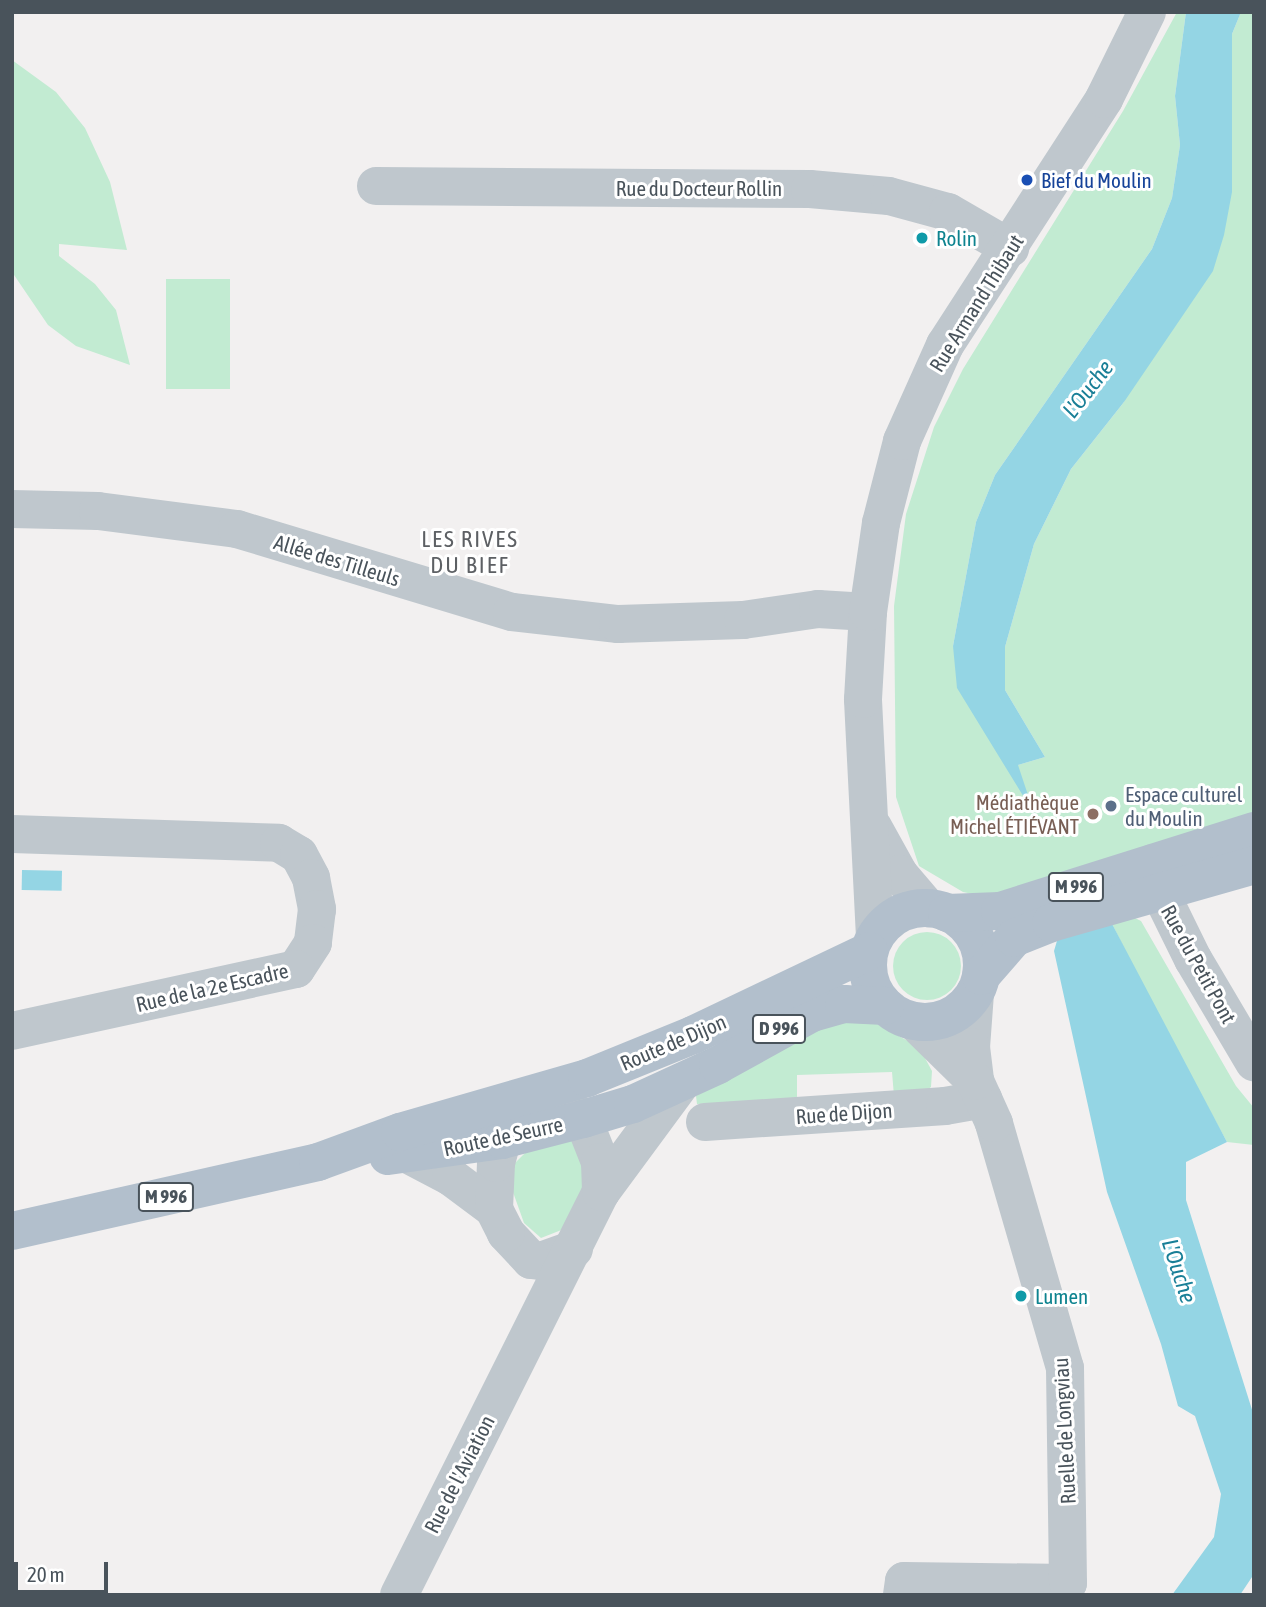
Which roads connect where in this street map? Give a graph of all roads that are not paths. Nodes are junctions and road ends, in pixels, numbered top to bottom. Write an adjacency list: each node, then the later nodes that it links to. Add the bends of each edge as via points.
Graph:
1 (1147, 12): 3 (street, Rue Armand Thibaut, via 1104,99)
2 (376, 186): 3 (street, Rue du Docteur Rollin, via 810,189 889,196 948,212)
3 (1010, 248): 5 (street, Rue Armand Thibaut, via 945,345 902,440 881,523)
4 (12, 509): 5 (street, Allée des Tilleuls, via 99,511 237,529 512,612 618,624 743,620 818,609)
5 (868, 612): 6 (street, Rue Armand Thibaut, via 863,699)
6 (873, 827): 11 (street, Rue Armand Thibaut, via 899,874); 13 (street, Rue Armand Thibaut)
7 (1254, 831): 10 (main road, M 996)
8 (12, 834): 16 (street, Rue de la 2e Escadre, via 279,843 299,855 311,878 317,909 313,943 296,969)
9 (1254, 865): 10 (main road, M 996)
10 (1156, 877): 12 (main road, M 996); 17 (street, Rue du Petit Pont)
11 (938, 911): 12 (main road, M 996); 13 (main road, via 898,915); 14 (main road, via 975,939)
12 (1007, 925): 14 (main road)
13 (872, 944): 15 (main road, via 870,981); 20 (main road, Route de Dijon / M 996, via 650,1054)
14 (978, 984): 15 (main road, via 949,1017); 19 (street, Ruelle de Longviau, via 971,1047)
15 (900, 1014): 18 (main road, Route de Dijon / D 996, via 844,1004 812,1013); 19 (street, Ruelle de Longviau)
16 (12, 1031)
17 (1254, 1062)
18 (681, 1082): 22 (main road, Route de Seurre / M 996); 27 (street)
19 (979, 1090): 23 (street, Rue de Dijon, via 945,1106); 34 (street, Ruelle de Longviau, via 1019,1201 1065,1368 1068,1583 904,1581)
20 (522, 1099): 21 (main road, Route de Dijon / M 996); 22 (street, via 563,1105); 24 (street)
21 (468, 1114): 26 (main road, Route de Seurre / M 996)
22 (583, 1119): 24 (main road, Route de Seurre / M 996); 27 (street, via 600,1161)
23 (705, 1122)
24 (502, 1140): 25 (main road, Route de Seurre / M 996); 28 (street)
25 (407, 1154): 26 (main road, Route de Seurre / M 996); 28 (street, via 451,1177)
26 (318, 1162): 29 (main road, Route de Seurre / M 996)
27 (601, 1192): 30 (street)
28 (494, 1209): 31 (street)
29 (12, 1231)
30 (574, 1249): 31 (street, via 541,1261); 32 (street, Rue de l'Aviation)
31 (520, 1251): 32 (street, via 527,1299)
32 (520, 1354): 33 (street, Rue de l'Aviation)
33 (399, 1595)
34 (902, 1595)

